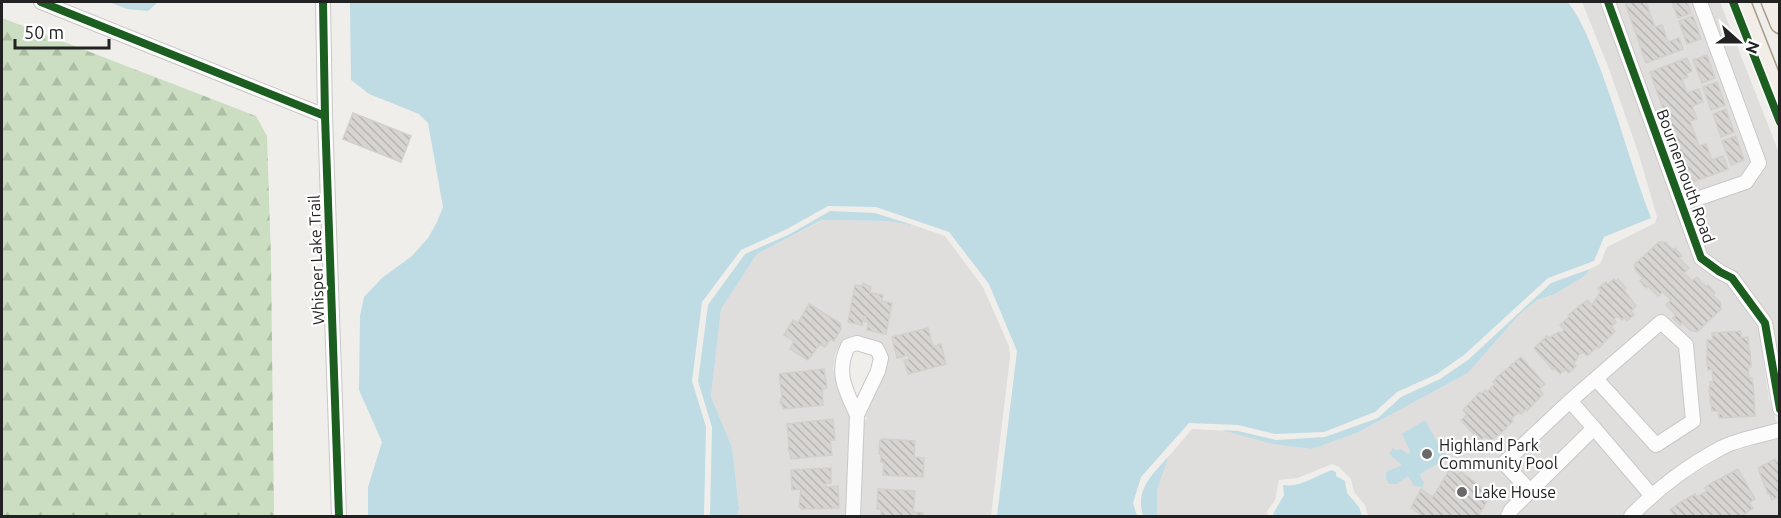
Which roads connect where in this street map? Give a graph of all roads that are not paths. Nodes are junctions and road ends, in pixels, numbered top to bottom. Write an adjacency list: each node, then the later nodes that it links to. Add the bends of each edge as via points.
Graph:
1 (41, 2): 9 (street)
2 (323, 2): 9 (street, Whisper Lake Trail)
3 (1608, 2): 10 (street, Bournemouth Road)
4 (1700, 2): 10 (street, via 1759,163 1746,182)
5 (1741, 2): 8 (main road)
6 (1772, 2): 7 (main road)
7 (1779, 24)
8 (1779, 101)
9 (324, 116): 19 (street, Whisper Lake Trail)
10 (1682, 204): 13 (street, Bournemouth Road, via 1701,258 1732,278 1765,323)
11 (1597, 380): 11 (street, via 1661,322 1686,345 1693,421 1656,445); 12 (street)
12 (1570, 401): 15 (street); 17 (street, via 1504,463)
13 (1779, 409)
14 (857, 415): 14 (street, via 841,370 848,346 858,343 878,349 881,358 879,371); 20 (street)
15 (1594, 428): 17 (street); 18 (street)
16 (1779, 430): 18 (street, via 1722,448)
17 (1530, 491): 21 (street)
18 (1652, 496): 22 (street)
19 (339, 516)
20 (853, 516)
21 (1508, 516)
22 (1631, 516)

